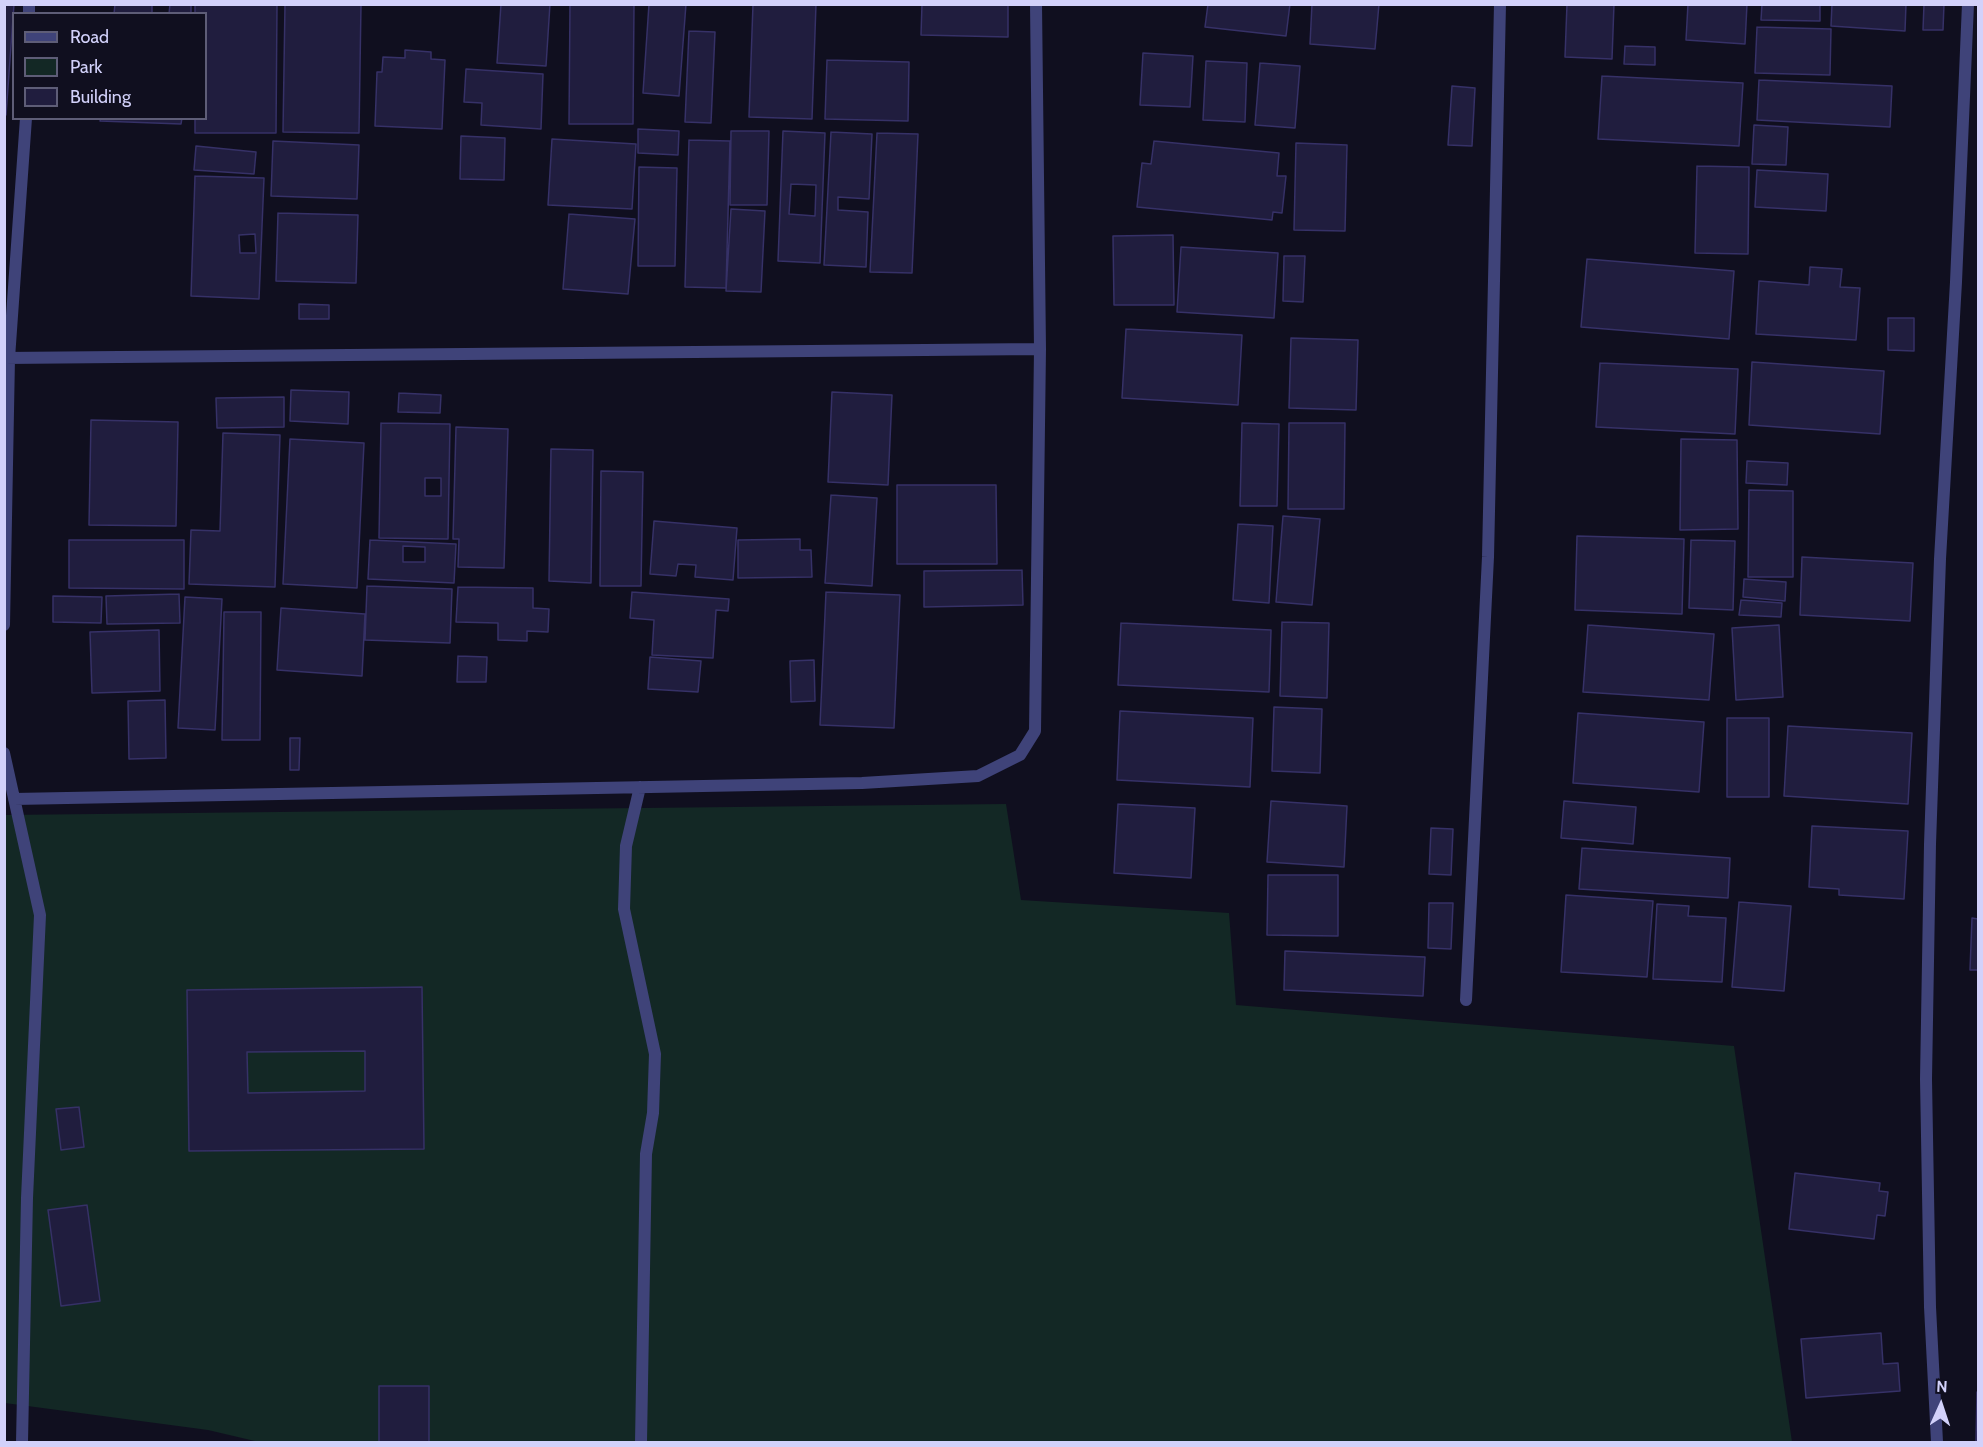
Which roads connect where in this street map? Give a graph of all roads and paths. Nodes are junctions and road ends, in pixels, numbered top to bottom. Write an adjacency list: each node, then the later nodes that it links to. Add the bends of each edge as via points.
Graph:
1 (1036, 4): 5 (street)
2 (1500, 4): 11 (street, via 1488,557)
3 (1968, 4): 14 (street, via 1930,844 1926,1079)
4 (26, 120): 6 (street)
5 (1040, 349): 6 (street); 9 (street, via 1035,731 1020,755 978,777)
6 (7, 358): 7 (street)
7 (4, 625)
8 (4, 753): 10 (street)
9 (640, 787): 10 (street); 13 (street, via 626,846 624,909 655,1054 653,1113 646,1154)
10 (14, 799): 12 (street, via 40,915 27,1198)
11 (1466, 1000)
12 (22, 1443)
13 (641, 1443)
14 (1937, 1443)

